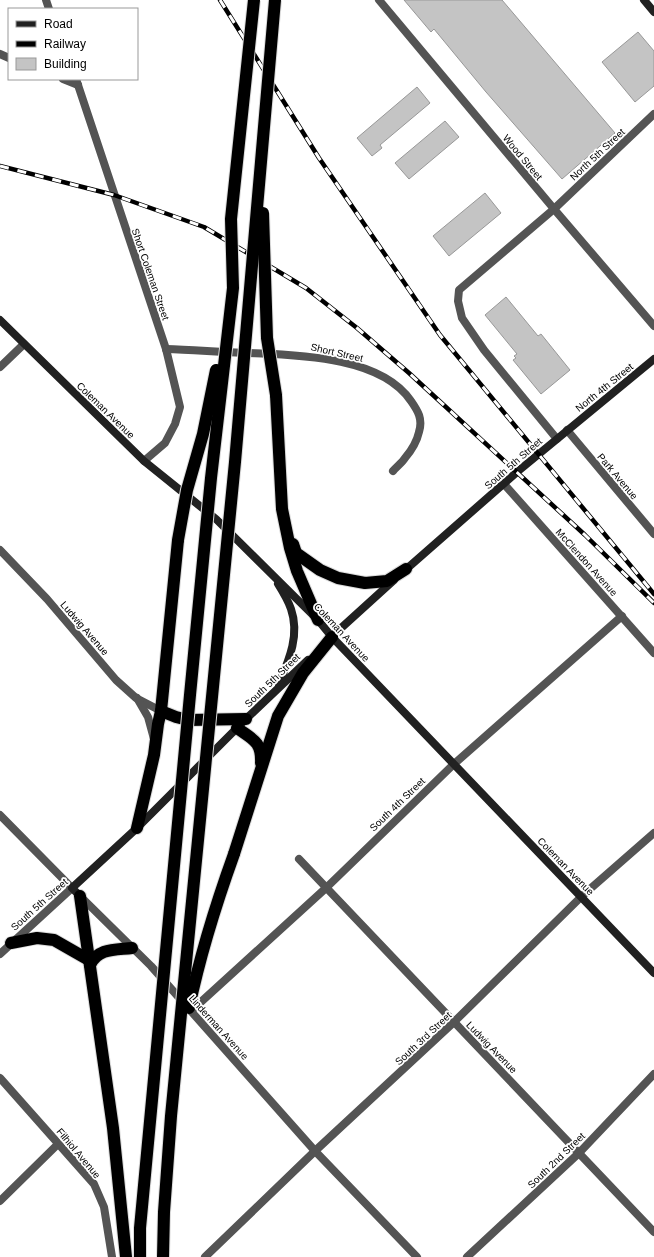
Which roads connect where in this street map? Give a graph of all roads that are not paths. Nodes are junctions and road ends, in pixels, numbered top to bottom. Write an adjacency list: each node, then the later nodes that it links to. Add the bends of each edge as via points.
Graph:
1 (254, 0): 11 (highway, bridge, via 231,219)
2 (275, 0): 9 (highway, bridge)
3 (379, 0): 10 (street, Wood Street)
4 (644, 0): 5 (street)
5 (654, 12)
6 (67, 80): 7 (street)
7 (77, 82): 15 (street, Short Coleman Street)
8 (654, 114): 10 (street, North 5th Street)
9 (261, 159): 23 (highway, bridge, via 267,338 276,395); 55 (highway, bridge)
10 (554, 209): 13 (street, Wood Street); 19 (street, North 5th Street, via 463,286 459,290 458,299 462,318 484,350)
11 (233, 288): 34 (highway, bridge, via 178,540); 64 (highway, bridge, via 188,710 140,1228)
12 (0, 320): 14 (street, Coleman Avenue)
13 (654, 326)
14 (24, 344): 17 (street); 20 (street, Coleman Avenue)
15 (166, 349): 20 (street, Short Coleman Street, via 180,407 175,424 165,442); 21 (street, Short Street, via 303,355 374,372 391,380 407,395 419,412 421,420 415,442 405,459)
16 (654, 359): 18 (street, North 4th Street)
17 (0, 367)
18 (567, 430): 19 (street, South 5th Street); 24 (street, Park Avenue)
19 (557, 439): 22 (street, South 5th Street)
20 (144, 461): 27 (street, Coleman Avenue, via 216,519)
21 (393, 471)
22 (504, 484): 26 (street, South 5th Street); 28 (street, McClendon Avenue)
23 (282, 509): 26 (highway, via 296,553 320,570 338,578 365,583 387,581); 29 (highway, via 297,571)
24 (654, 534)
25 (0, 550): 33 (street, Ludwig Avenue, via 47,599 116,680)
26 (406, 569): 30 (street, South 5th Street)
27 (275, 578): 29 (street, Coleman Avenue); 32 (street, via 291,609 294,623 292,653)
28 (622, 616): 31 (street, McClendon Avenue); 38 (street, South 4th Street)
29 (318, 620): 30 (street, Coleman Avenue)
30 (332, 637): 32 (street, South 5th Street); 38 (street, Coleman Avenue); 39 (highway, via 303,673 278,716)
31 (654, 653)
32 (278, 688): 35 (street, South 5th Street)
33 (136, 698): 34 (street, Ludwig Avenue); 37 (street, via 148,718)
34 (161, 711): 35 (highway, via 188,720); 37 (highway)
35 (246, 719): 36 (street, South 5th Street)
36 (237, 728): 39 (highway, via 258,745); 41 (street, South 5th Street)
37 (156, 745): 41 (highway)
38 (454, 764): 44 (street, South 4th Street); 46 (street, Coleman Avenue)
39 (261, 766): 55 (highway, bridge, via 211,920 194,984)
40 (0, 815): 45 (street, Linderman Avenue)
41 (137, 828): 45 (street, South 5th Street)
42 (654, 833): 46 (street, South 3rd Street)
43 (298, 859): 44 (street, Ludwig Avenue)
44 (326, 888): 52 (street, South 4th Street); 53 (street, Ludwig Avenue)
45 (76, 892): 47 (street, South 5th Street); 48 (street, Linderman Avenue); 50 (highway)
46 (582, 896): 51 (street, Coleman Avenue); 53 (street, South 3rd Street)
47 (11, 943): 49 (street, South 5th Street); 50 (highway, via 37,938 54,940 69,947)
48 (132, 948): 50 (highway, via 101,952); 52 (street, Linderman Avenue)
49 (0, 954)
50 (90, 963): 63 (highway)
51 (654, 973)
52 (191, 1011): 58 (street, Linderman Avenue)
53 (454, 1022): 58 (street, South 3rd Street); 59 (street, Ludwig Avenue)
54 (654, 1074): 59 (street, South 2nd Street)
55 (176, 1076): 65 (highway, bridge, via 164,1212)
56 (0, 1078): 57 (street, Filhiol Avenue)
57 (58, 1144): 60 (street); 62 (street, Filhiol Avenue, via 94,1184 104,1207)
58 (315, 1151): 66 (street, South 3rd Street); 67 (street, Linderman Avenue)
59 (579, 1153): 61 (street, Ludwig Avenue); 68 (street, South 2nd Street)
60 (0, 1201)
61 (654, 1232)
62 (112, 1257)
63 (126, 1257)
64 (140, 1257)
65 (163, 1257)
66 (205, 1257)
67 (417, 1257)
68 (467, 1257)

